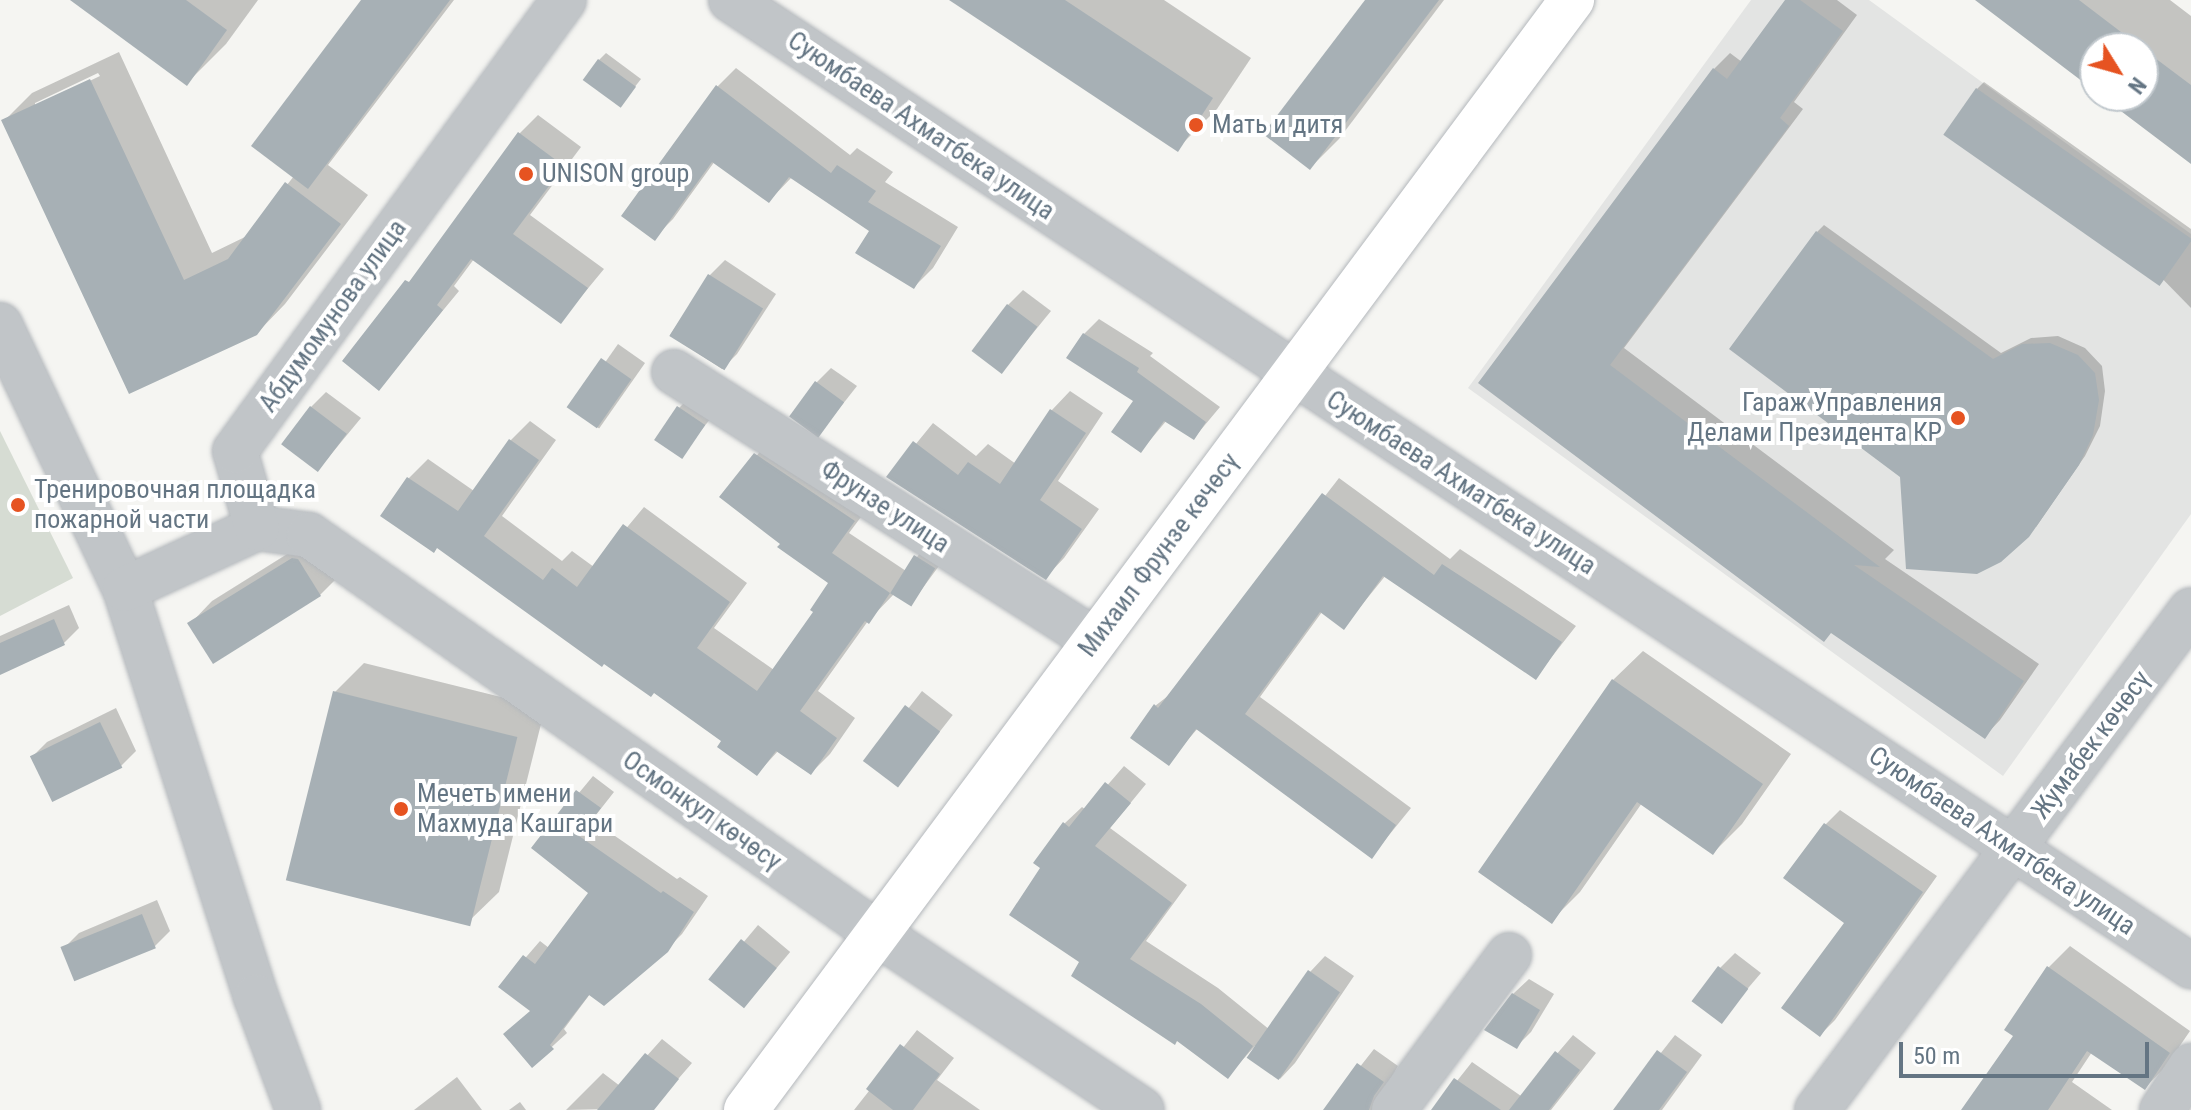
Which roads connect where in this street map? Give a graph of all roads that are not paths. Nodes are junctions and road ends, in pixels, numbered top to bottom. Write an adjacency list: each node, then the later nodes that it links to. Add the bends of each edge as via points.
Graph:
1 (564, 0): 7 (street, Абдумомунова улица, via 235,451)
2 (731, 0): 6 (street, Суюмбаева Ахматбека улица)
3 (1572, 0): 6 (main road, Михаил Фрунзе көчөсү)
4 (0, 325): 8 (street)
5 (674, 372): 10 (street, Фрунзе улица)
6 (1295, 373): 10 (main road, Михаил Фрунзе көчөсү); 11 (street, Суюмбаева Ахматбека улица)
7 (257, 528): 8 (street); 12 (street, Осмонкул көчөсү, via 309,535)
8 (125, 589): 16 (street, via 256,997)
9 (2191, 610): 11 (street, Жумабек көчөсү)
10 (1096, 641): 12 (main road, Михаил Фрунзе көчөсү)
11 (2014, 848): 14 (street, Суюмбаева Ахматбека улица); 20 (street, Жумабек көчөсү)
12 (878, 934): 17 (main road, Михаил Фрунзе көчөсү); 18 (street, Осмонкул көчөсү)
13 (1509, 955): 19 (street)
14 (2191, 966)
15 (2191, 1066): 21 (street)
16 (298, 1110)
17 (746, 1110)
18 (1142, 1110)
19 (1394, 1110)
20 (1817, 1110)
21 (2162, 1110)

